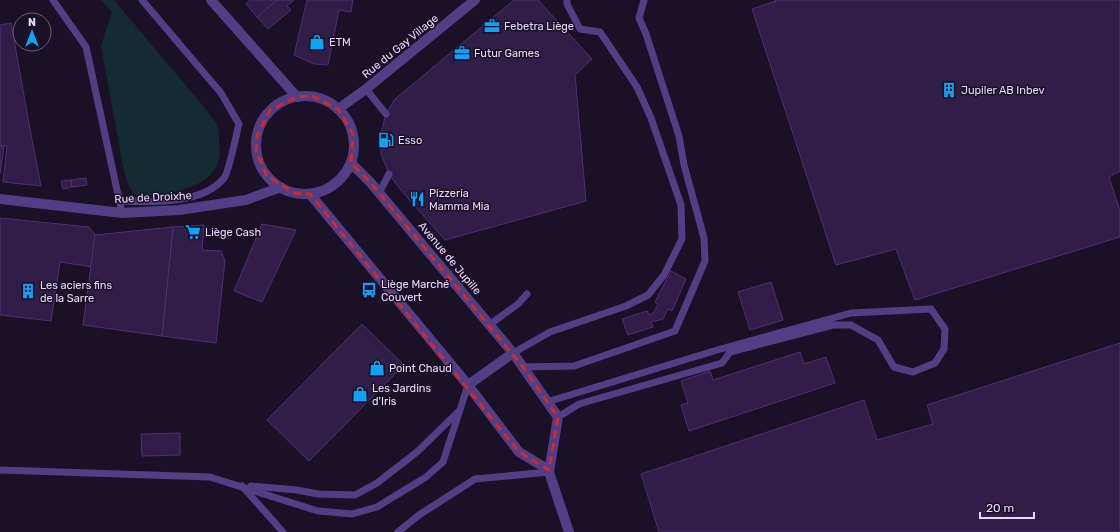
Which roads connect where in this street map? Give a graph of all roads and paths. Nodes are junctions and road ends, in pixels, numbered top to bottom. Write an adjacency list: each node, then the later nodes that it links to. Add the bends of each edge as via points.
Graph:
1 (53, 0): 17 (lane, via 86,47)
2 (142, 0): 17 (lane, via 221,93 239,124 225,178 210,190 156,203)
3 (211, 0): 8 (street)
4 (475, 0): 7 (street, Rue du Gay Village)
5 (567, 0): 21 (lane, via 580,29 600,32 637,87 651,118 681,205 682,239 664,275 648,295 626,306 550,332)
6 (644, 0): 22 (lane, via 639,18 679,136 684,165 704,238 705,261 675,331 574,366)
7 (366, 89): 9 (street, Rue du Gay Village); 10 (lane)
8 (297, 97): 9 (street, via 312,96); 13 (street, via 283,101 270,110 257,136 256,151 260,166 267,176)
9 (338, 109): 11 (street, via 348,121 353,134 354,149)
10 (386, 114)
11 (351, 163): 14 (street, Avenue de Jupille); 15 (street, via 335,184 323,191)
12 (389, 174): 14 (lane)
13 (281, 187): 15 (street, via 295,193); 18 (street, Rue de Droixhe, via 246,200 179,210)
14 (379, 193): 20 (street, Avenue de Jupille)
15 (310, 194): 23 (street)
16 (0, 199): 18 (street, Rue de Droixhe)
17 (118, 200): 18 (lane)
18 (122, 213)
19 (527, 294): 20 (lane, via 518,304)
20 (489, 324): 21 (street, Avenue de Jupille)
21 (513, 353): 22 (street, Avenue de Jupille); 23 (street)
22 (523, 367): 24 (street, Avenue de Jupille)
23 (468, 385): 25 (lane); 28 (street, via 520,452)
24 (548, 402): 26 (street, Avenue de Jupille); 26 (lane, via 716,350 851,313 931,309 945,329 944,349 936,362 913,372 894,367 878,340 851,325 833,325 730,352 722,363 579,404)
25 (460, 411): 29 (lane, via 417,452 378,483 355,496); 29 (lane, via 443,462 426,477 377,507 352,514 318,511)
26 (558, 417): 28 (street)
27 (0, 470): 29 (lane, via 210,477)
28 (549, 471): 31 (lane, via 475,479 419,515); 32 (street)
29 (241, 486): 30 (lane)
30 (284, 532)
31 (398, 532)
32 (569, 532)

